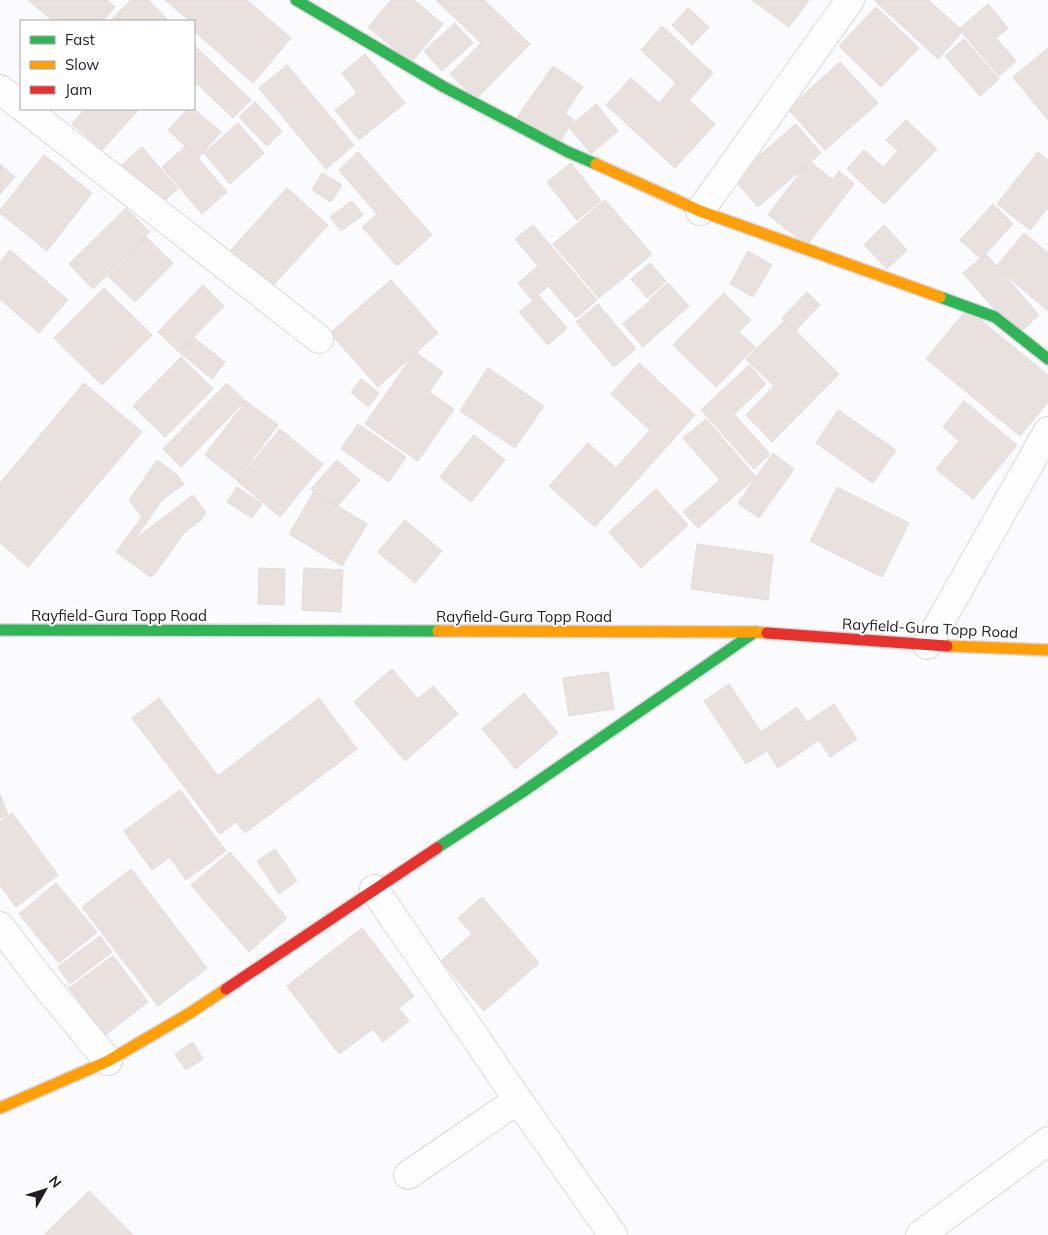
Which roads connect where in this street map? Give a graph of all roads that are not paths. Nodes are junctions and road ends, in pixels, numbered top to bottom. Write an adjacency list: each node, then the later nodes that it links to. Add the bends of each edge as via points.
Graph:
1 (296, 0): 6 (street, via 444,87 568,152)
2 (850, 0): 6 (street)
3 (0, 89): 4 (street)
4 (20, 105)
5 (26, 110): 7 (street)
6 (700, 211): 8 (street, via 995,317)
7 (319, 339)
8 (1048, 359)
9 (1048, 431): 12 (street)
10 (0, 630): 11 (street, Rayfield-Gura Topp Road)
11 (754, 632): 12 (street, Rayfield-Gura Topp Road); 14 (street, via 521,793)
12 (927, 645): 13 (street, Rayfield-Gura Topp Road)
13 (1048, 650)
14 (374, 889): 16 (street, via 190,1013); 17 (street)
15 (0, 926): 16 (street)
16 (108, 1061): 18 (street)
17 (518, 1100): 20 (street); 21 (street)
18 (0, 1108)
19 (1048, 1141): 22 (street)
20 (408, 1175)
21 (613, 1235)
22 (920, 1235)

